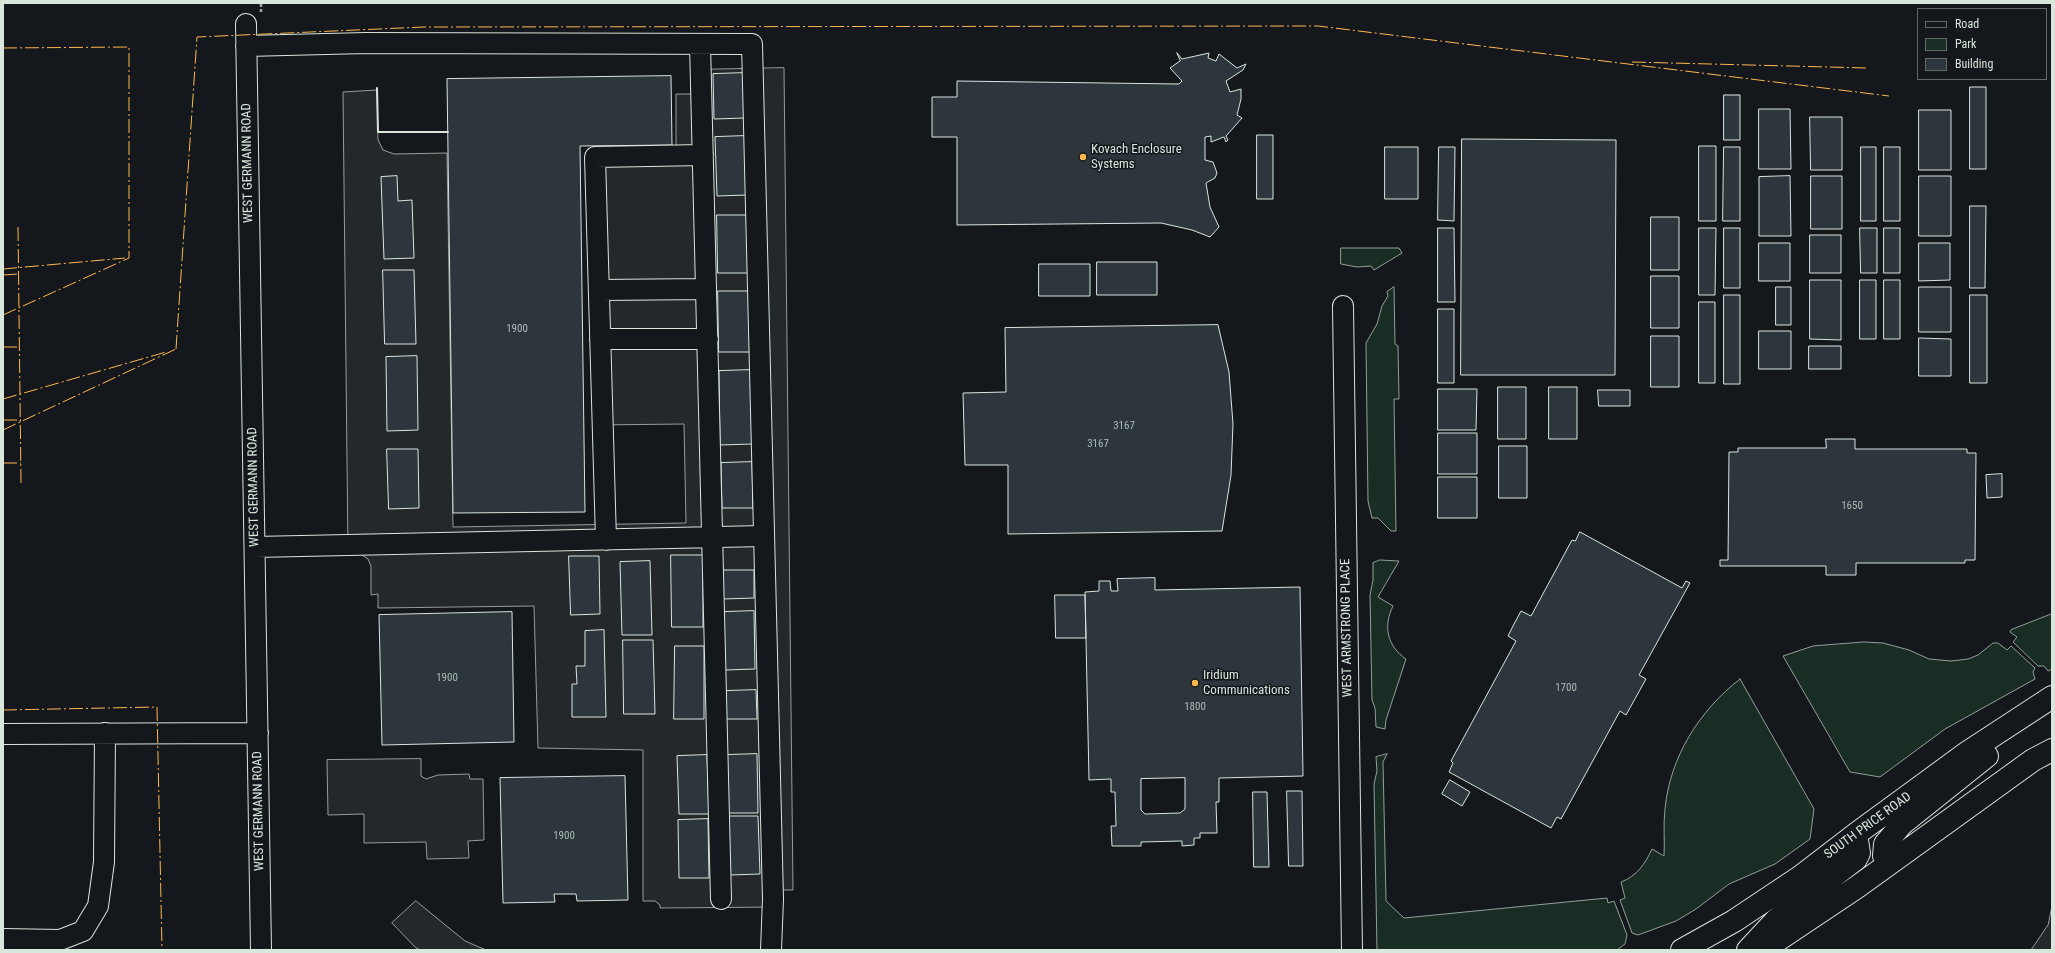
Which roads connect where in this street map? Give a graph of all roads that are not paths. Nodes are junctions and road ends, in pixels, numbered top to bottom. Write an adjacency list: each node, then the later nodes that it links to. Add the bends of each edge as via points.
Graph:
1 (246, 24): 3 (street, WEST GERMANN ROAD)
2 (700, 44): 3 (street); 4 (street); 10 (street, via 752,44)
3 (246, 46): 13 (street, WEST GERMANN ROAD)
4 (703, 155): 5 (street); 6 (street, via 595,157)
5 (706, 289): 6 (street); 9 (street)
6 (599, 290): 8 (street)
7 (1343, 306): 26 (street, WEST ARMSTRONG PLACE)
8 (600, 339): 9 (street); 12 (street)
9 (708, 339): 11 (street)
10 (764, 536): 11 (street); 25 (street, via 773,899)
11 (712, 537): 12 (street); 22 (street)
12 (606, 540): 13 (street)
13 (255, 547): 17 (street, WEST GERMANN ROAD)
14 (2052, 698): 15 (main road, SOUTH PRICE ROAD)
15 (2022, 716): 20 (main road, SOUTH PRICE ROAD); 21 (main road, via 1985,758 1902,824 1885,844 1884,856)
16 (105, 733): 17 (street); 18 (street); 23 (street, via 104,862 98,906 83,931 60,940)
17 (258, 733): 24 (street, WEST GERMANN ROAD)
18 (3, 734)
19 (2052, 750): 21 (main road, via 2033,760)
20 (1856, 834): 27 (main road, SOUTH PRICE ROAD, via 1800,877 1734,921); 28 (main road, via 1859,853 1856,859 1776,920)
21 (1889, 864): 29 (main road)
22 (721, 899)
23 (3, 939)
24 (261, 950)
25 (771, 950)
26 (1352, 950)
27 (1682, 950)
28 (1748, 950)
29 (1763, 950)

